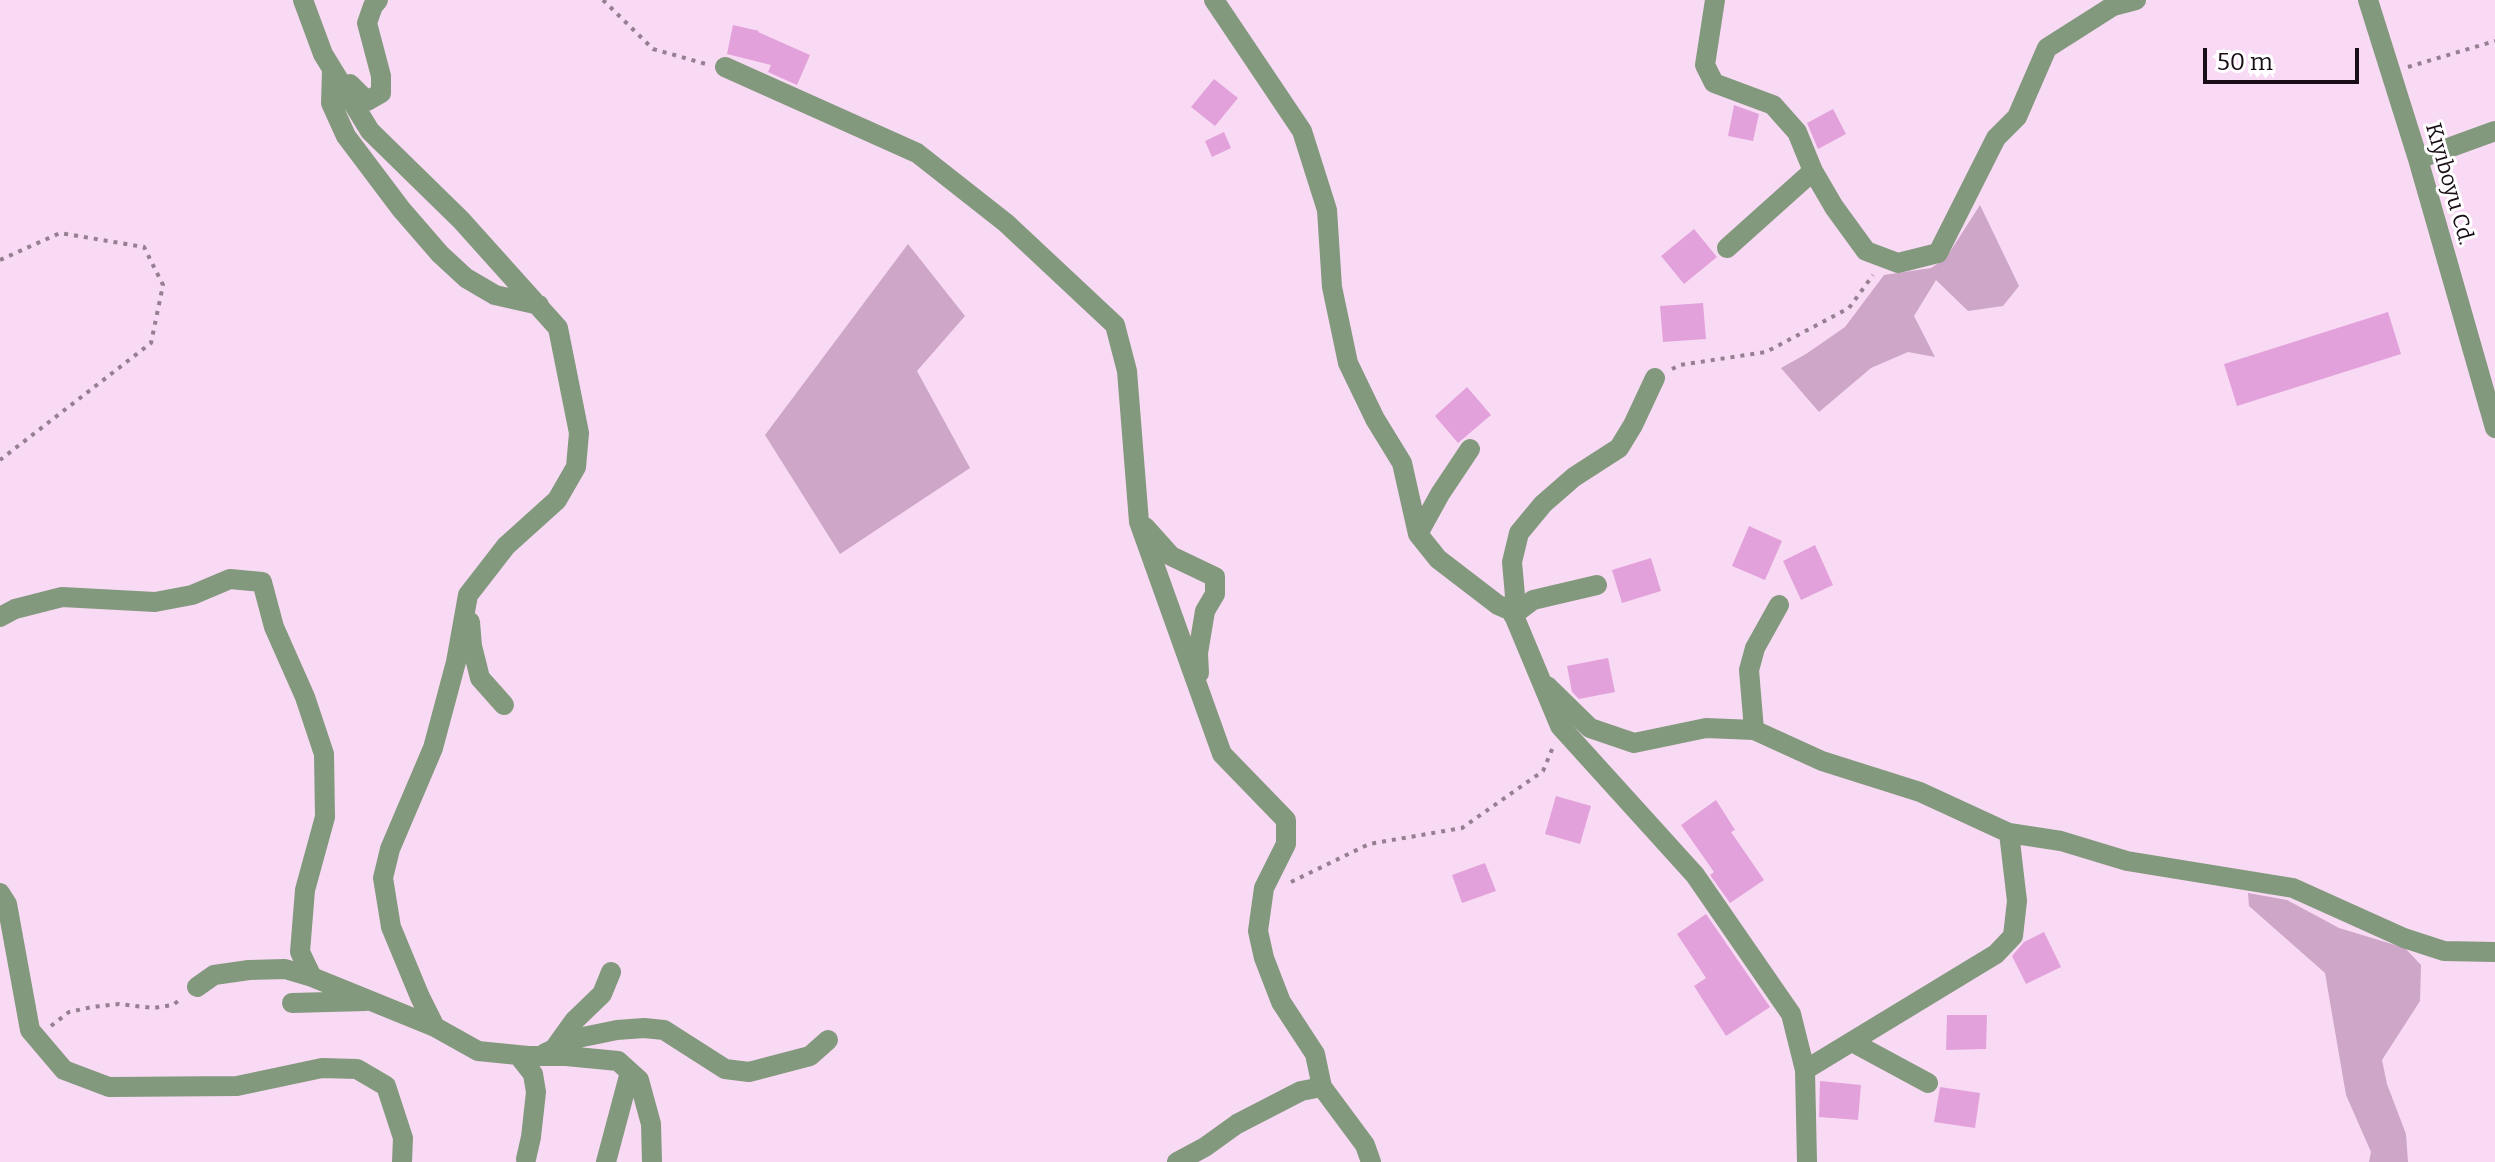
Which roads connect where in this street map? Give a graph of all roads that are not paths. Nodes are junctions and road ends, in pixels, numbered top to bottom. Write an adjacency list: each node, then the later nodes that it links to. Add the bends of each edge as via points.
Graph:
1 (303, 0): 7 (street)
2 (378, 0): 7 (street, via 367,23 381,93 367,101)
3 (1214, 0): 18 (street, via 1302,131 1327,210 1332,287 1348,363 1402,463)
4 (1715, 0): 11 (street, via 1705,65 1714,83 1773,105 1797,132)
5 (2136, 0): 11 (street, via 2113,6 2047,48 2017,117 1996,138 1938,253 1898,263 1866,251)
6 (2368, 0): 10 (street, Kıyıboyu Cd.)
7 (327, 62): 13 (street, via 370,131); 13 (street, via 331,103 346,136 440,254 495,295)
8 (725, 67): 17 (street, via 917,153 1006,223 1115,325 1127,371)
9 (2495, 131): 10 (street)
10 (2418, 159): 15 (street, Kıyıboyu Cd.)
11 (1813, 171): 12 (street)
12 (1727, 248)
13 (539, 305): 20 (street, via 558,328 579,433 576,467 557,500 506,546)
14 (1655, 378): 22 (street, via 1619,448 1574,477 1519,533 1512,562)
15 (2495, 428)
16 (1470, 449): 18 (street)
17 (1139, 522): 25 (street); 25 (street, via 1171,556 1215,577 1198,653)
18 (1418, 534): 22 (street, via 1438,559)
19 (1597, 585): 22 (street, via 1533,600)
20 (468, 595): 26 (street, via 480,678); 36 (street, via 433,748 383,878 391,927)
21 (1779, 605): 27 (street, via 1749,670)
22 (1512, 613): 24 (street)
23 (0, 617): 32 (street, via 62,597 155,602 192,595 230,579 262,582 324,754 325,817 305,890 300,952)
24 (1538, 678): 27 (street, via 1590,728 1634,743 1706,728); 40 (street, via 1560,726 1695,875 1791,1014)
25 (1199, 693): 43 (street, via 1222,754 1286,820 1286,844 1264,888 1258,931 1281,1002 1315,1054)
26 (504, 705)
27 (1754, 730): 28 (street, via 1822,761 1920,792)
28 (2009, 833): 30 (street, via 2061,841 2127,861 2293,888 2444,951); 38 (street, via 2017,901 2013,936 1996,954)
29 (0, 893): 45 (street, via 7,904 30,1030 64,1070 109,1087 237,1086 322,1068 357,1069 386,1086 403,1138)
30 (2495, 952)
31 (611, 972): 39 (street, via 602,994)
32 (312, 977): 33 (street, via 285,969 249,970 214,975); 34 (street)
33 (197, 987)
34 (374, 1000): 35 (street); 36 (street)
35 (292, 1003)
36 (435, 1027): 39 (street, via 478,1051)
37 (828, 1040): 39 (street, via 810,1056 749,1072 725,1069 664,1030 644,1028 578,1038)
38 (1852, 1042): 40 (street); 42 (street)
39 (536, 1054): 41 (street, via 618,1061); 44 (street)
40 (1805, 1070): 50 (street)
41 (630, 1072): 46 (street); 47 (street, via 639,1080 651,1124)
42 (1928, 1083)
43 (1322, 1087): 48 (street, via 1301,1091 1237,1124); 49 (street, via 1365,1145)
44 (526, 1159)
45 (402, 1162)
46 (606, 1162)
47 (652, 1162)
48 (1177, 1162)
49 (1371, 1162)
50 (1807, 1162)

